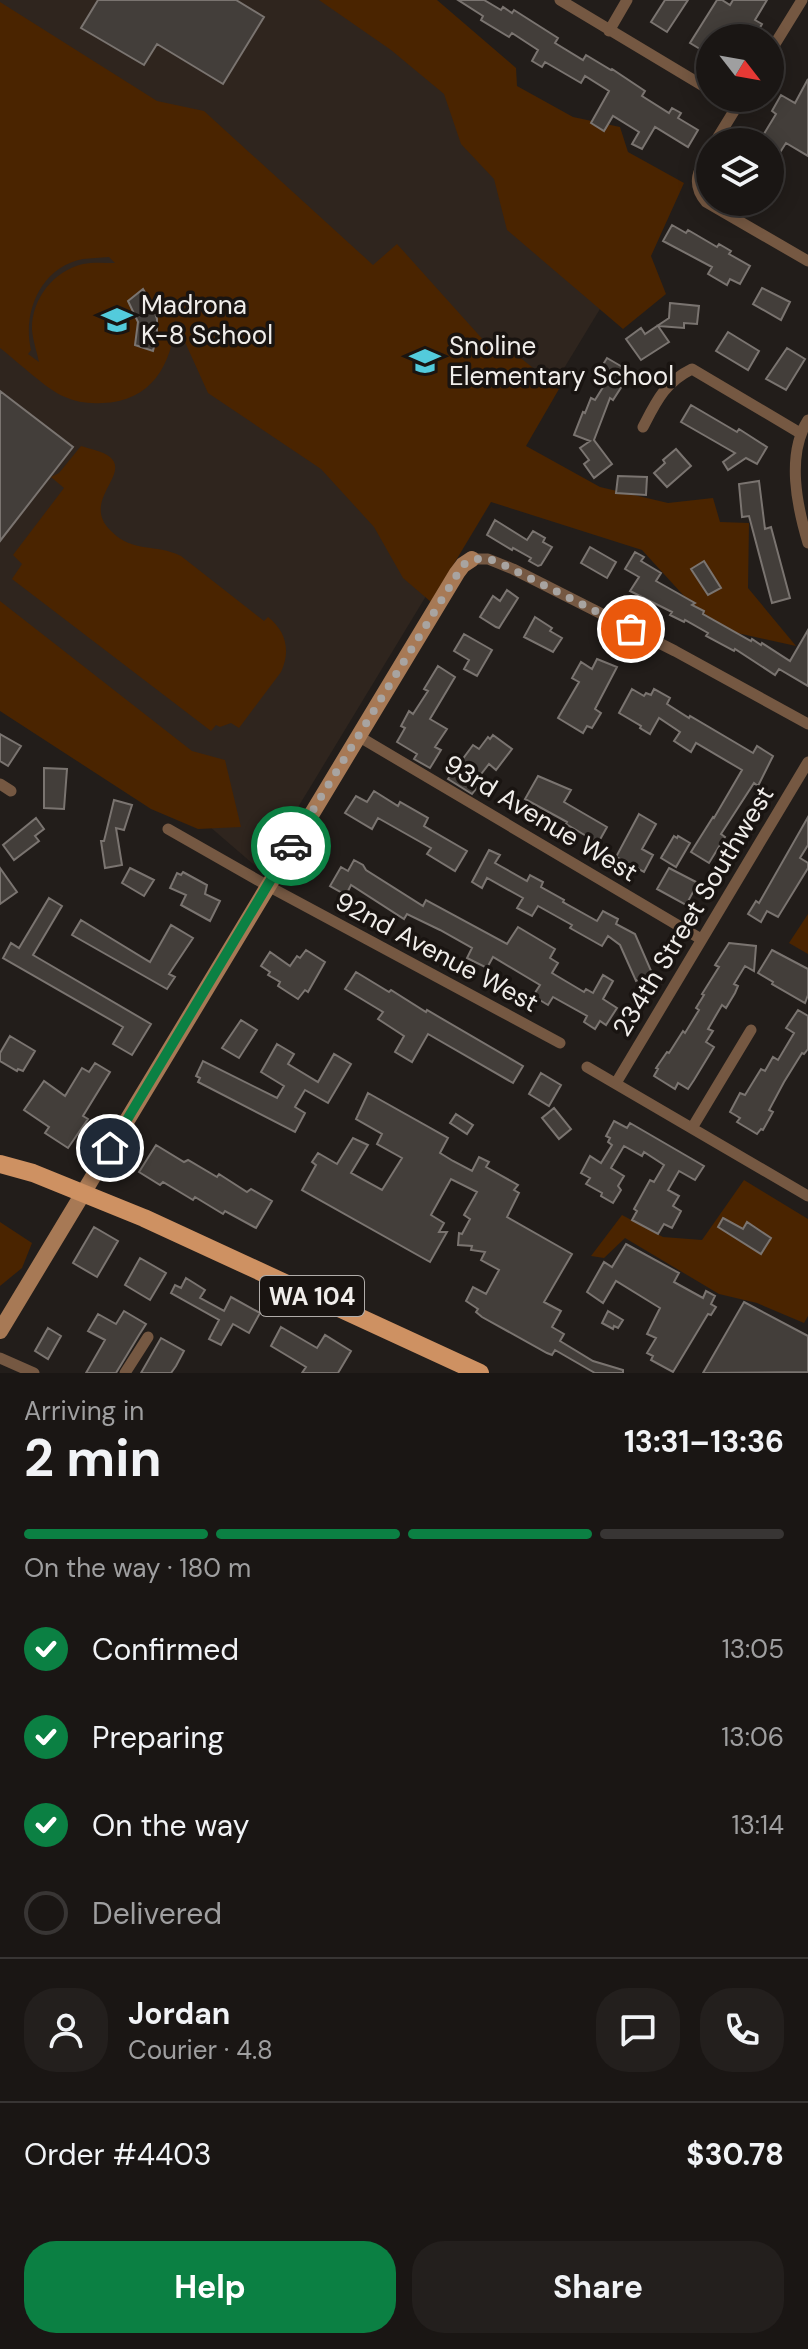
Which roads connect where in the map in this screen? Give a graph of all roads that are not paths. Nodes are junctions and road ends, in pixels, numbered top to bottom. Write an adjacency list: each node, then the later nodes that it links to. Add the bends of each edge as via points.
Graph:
1 (560, 0): 5 (street)
2 (627, 0): 5 (street)
3 (802, 0): 4 (street)
4 (784, 29)
5 (609, 31): 6 (street)
6 (696, 82)
7 (730, 216): 8 (street)
8 (808, 261)
9 (808, 420): 11 (street)
10 (643, 427): 11 (street, via 663,390 692,369)
11 (800, 433): 12 (street, via 795,477)
12 (808, 543)
13 (472, 559): 14 (street, via 513,569); 15 (street, via 457,573)
14 (808, 724)
15 (358, 736): 20 (street); 21 (street, 93rd Avenue West)
16 (808, 762): 21 (street, 234th Street Southwest)
17 (0, 784): 18 (street)
18 (11, 791)
19 (168, 829): 20 (street, 92nd Avenue West)
20 (268, 886): 23 (street, 92nd Avenue West); 28 (street)
21 (701, 939): 25 (street, 234th Street Southwest)
22 (751, 1030): 26 (street)
23 (560, 1043)
24 (587, 1067): 25 (street)
25 (616, 1083): 26 (street)
26 (692, 1128): 29 (street)
27 (0, 1164): 28 (main road, WA 104)
28 (83, 1193): 30 (street); 36 (main road, WA 104)
29 (808, 1196)
30 (5, 1313): 31 (street)
31 (0, 1331)
32 (148, 1337): 35 (street)
33 (0, 1358): 34 (street)
34 (34, 1373)
35 (125, 1373)
36 (480, 1373)

